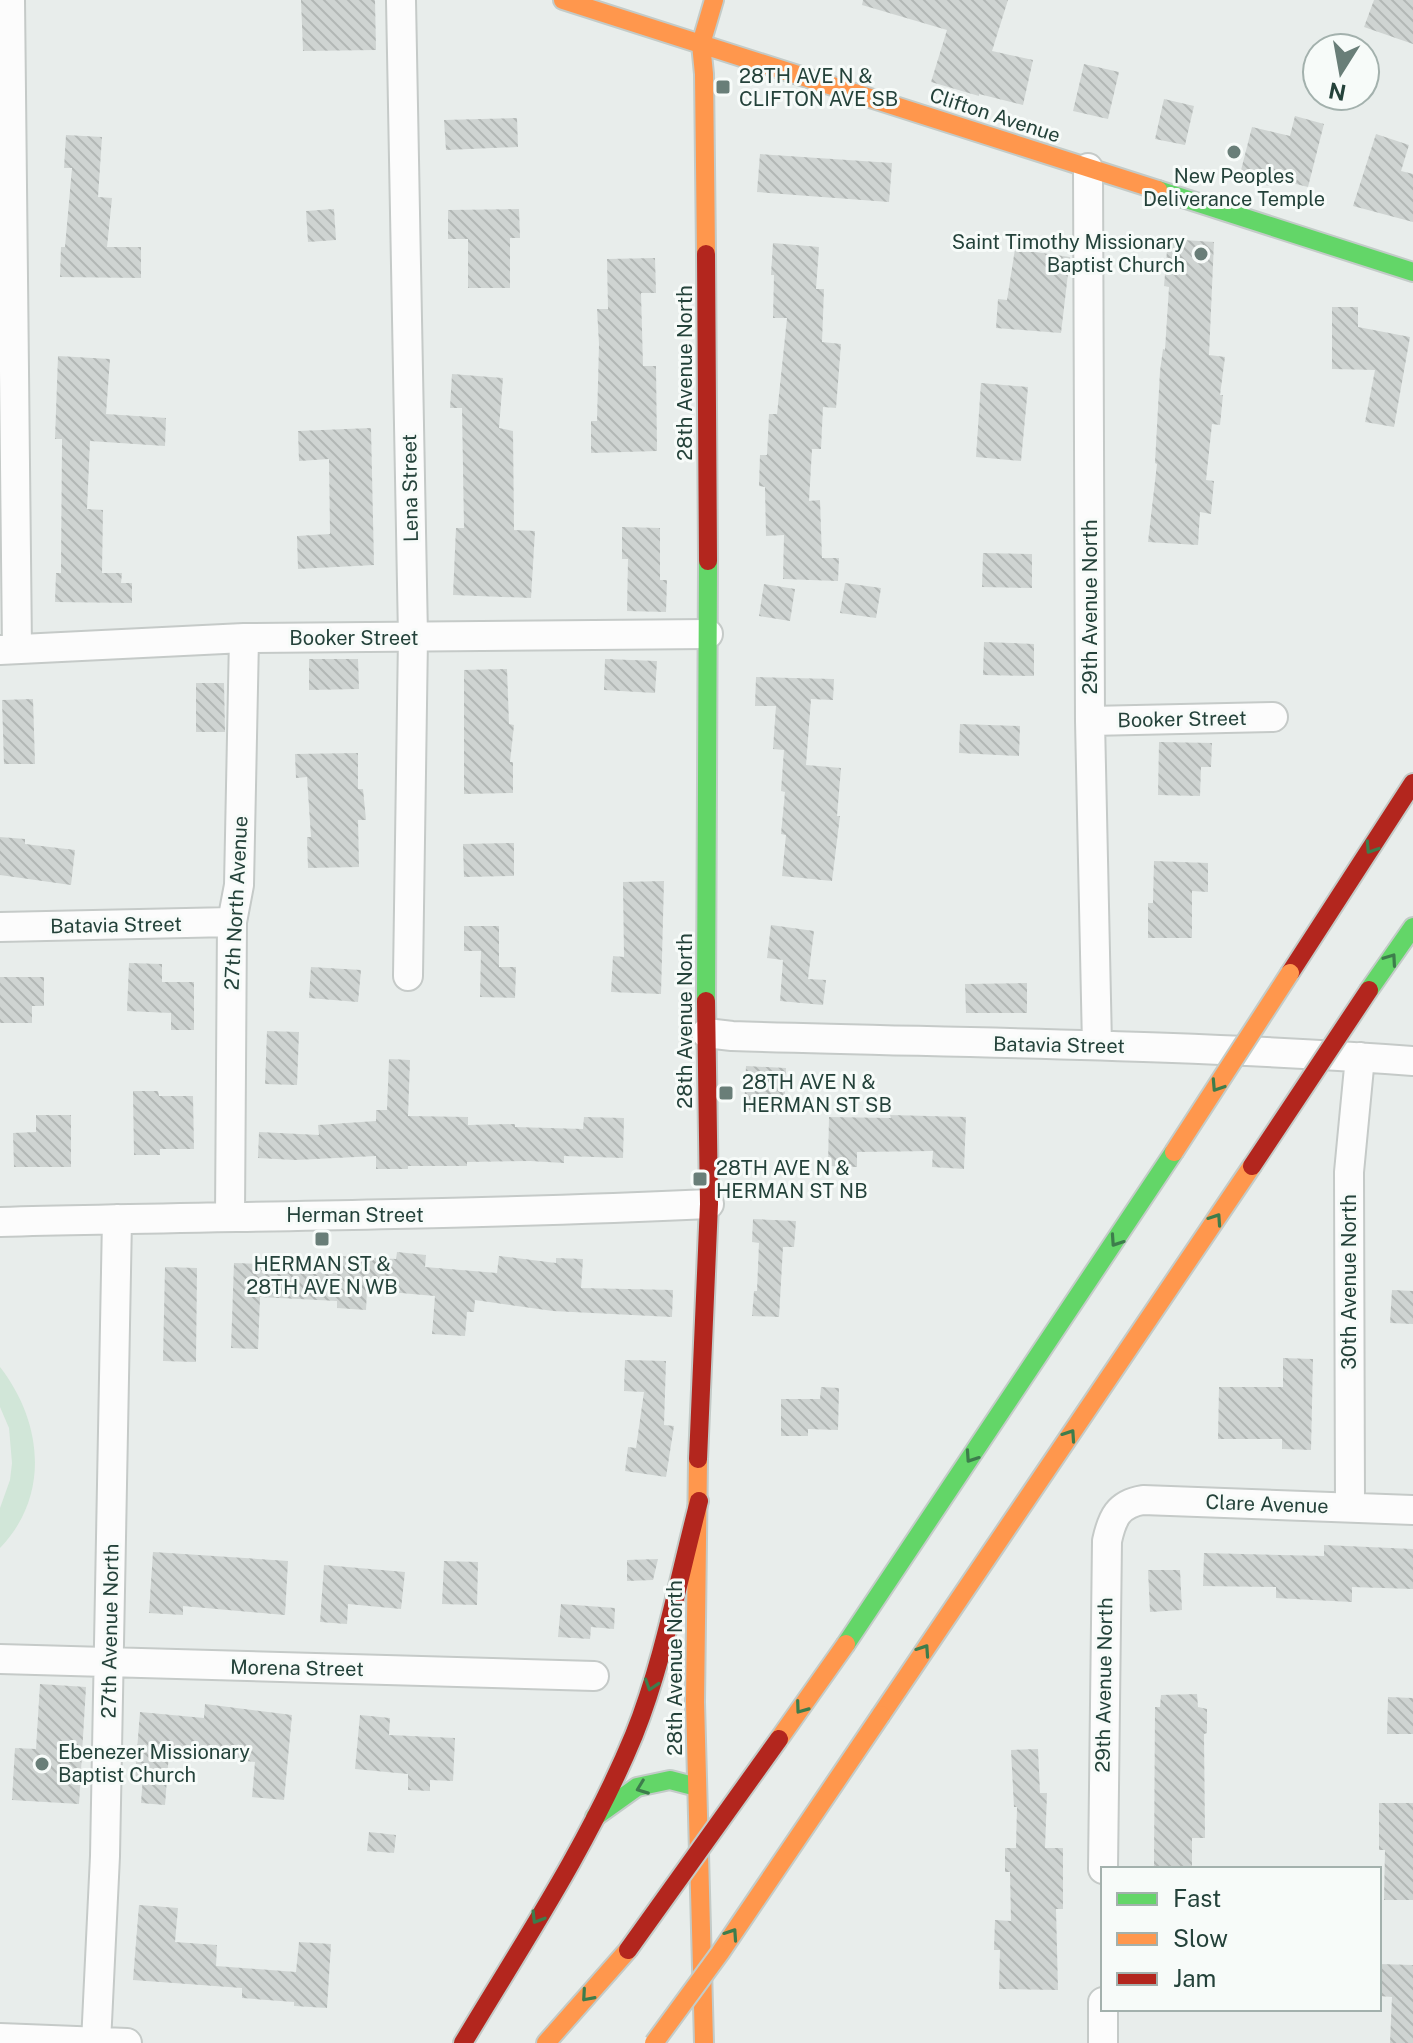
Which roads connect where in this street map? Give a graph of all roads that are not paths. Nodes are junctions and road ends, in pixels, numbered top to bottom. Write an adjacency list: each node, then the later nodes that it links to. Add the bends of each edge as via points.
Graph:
1 (10, 0): 11 (street)
2 (401, 0): 9 (street, Lena Street)
3 (563, 0): 5 (main road, Clifton Avenue)
4 (714, 0): 5 (main road, 28th Avenue North)
5 (701, 44): 6 (main road, Clifton Avenue); 8 (main road, 28th Avenue North)
6 (1088, 168): 7 (main road, Clifton Avenue); 13 (street, 29th Avenue North)
7 (1413, 272)
8 (708, 634): 9 (street, Booker Street); 19 (main road, 28th Avenue North)
9 (413, 637): 10 (street, Booker Street); 18 (street, Lena Street)
10 (244, 638): 11 (street, Booker Street); 15 (street, 27th North Avenue, via 239,885)
11 (9, 649)
12 (1273, 717): 13 (street, Booker Street)
13 (1090, 721): 20 (street, 29th Avenue North)
14 (1413, 783): 42 (main road, one-way to 42, bridge, via 846,1644 628,1950)
15 (232, 922): 16 (street, Batavia Street); 24 (street, 27th North Avenue)
16 (0, 927)
17 (1413, 927): 43 (main road, one-way to 17, bridge)
18 (408, 976)
19 (706, 1033): 20 (street, Batavia Street); 23 (main road, 28th Avenue North)
20 (1097, 1045): 21 (street, Batavia Street)
21 (1360, 1057): 22 (street, Batavia Street); 29 (street, 30th Avenue North, via 1349,1172)
22 (1413, 1061)
23 (709, 1204): 24 (street, Herman Street, via 434,1215); 27 (main road, 28th Avenue North)
24 (230, 1216): 25 (street, Herman Street)
25 (117, 1219): 26 (street, Herman Street); 32 (street, 27th Avenue North)
26 (0, 1222)
27 (699, 1501): 34 (main road, 28th Avenue North); 35 (main road, one-way to 35, via 634,1735)
28 (1122, 1506): 29 (street, Clare Avenue, via 1143,1500); 36 (street, 29th Avenue North, via 1107,1541)
29 (1350, 1506): 30 (street, Clare Avenue)
30 (1413, 1510)
31 (0, 1659): 32 (street, Morena Street)
32 (110, 1663): 33 (street, Morena Street); 39 (street, 27th Avenue North)
33 (594, 1676)
34 (697, 1787): 35 (main road, one-way to 35, via 670,1780 637,1787); 44 (main road, 28th Avenue North)
35 (593, 1818): 41 (main road, one-way to 41)
36 (1103, 1867)
37 (1103, 2011): 45 (street)
38 (0, 2038): 39 (street)
39 (96, 2043): 40 (street)
40 (127, 2043)
41 (463, 2043)
42 (546, 2043)
43 (654, 2043)
44 (704, 2043)
45 (1103, 2043)

